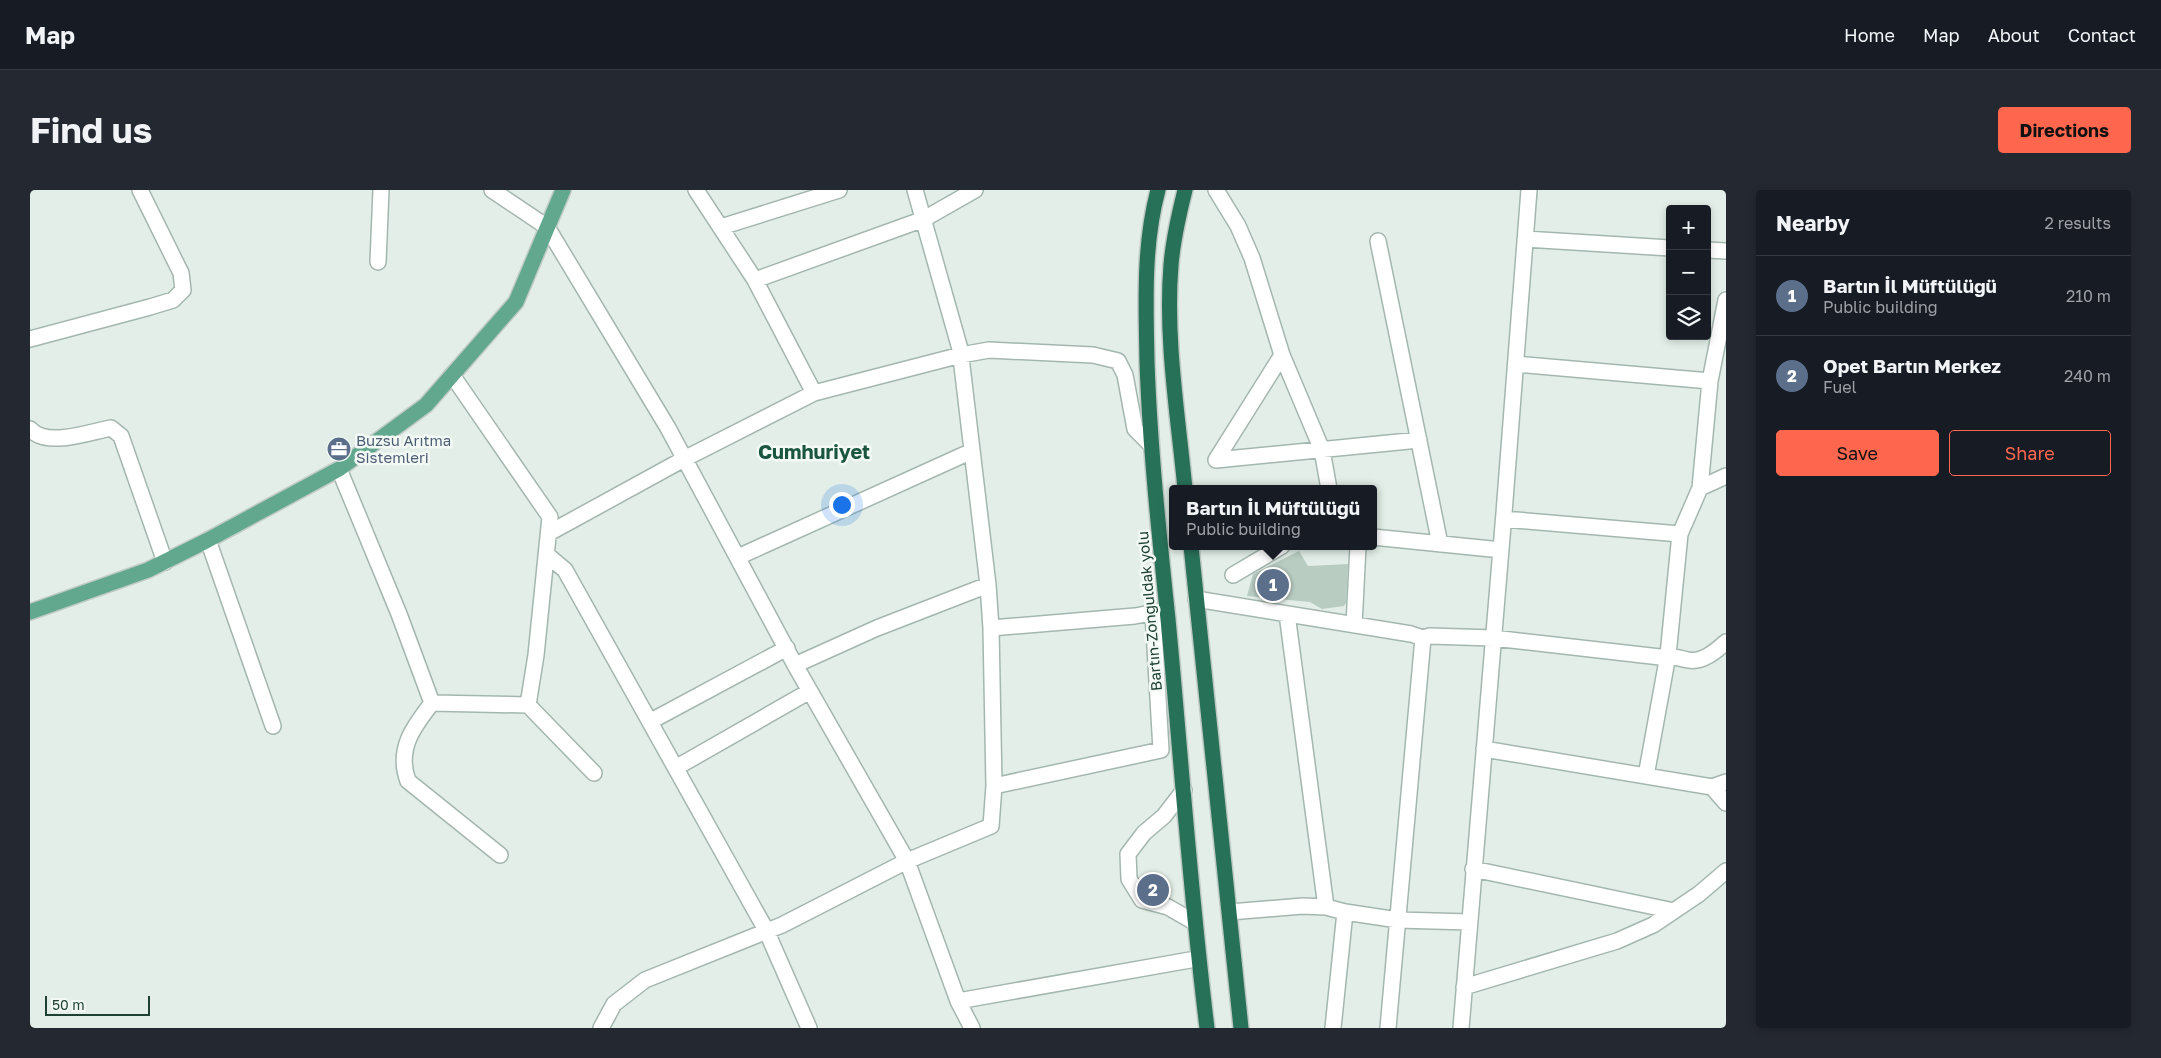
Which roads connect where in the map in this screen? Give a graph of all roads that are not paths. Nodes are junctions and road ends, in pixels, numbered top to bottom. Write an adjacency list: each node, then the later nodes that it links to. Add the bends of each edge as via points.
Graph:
1 (140, 190): 24 (street, via 181,273 184,290 173,300)
2 (381, 190): 21 (street)
3 (492, 190): 14 (street)
4 (563, 190): 14 (main road)
5 (696, 190): 15 (street)
6 (839, 190): 15 (street)
7 (914, 190): 13 (street)
8 (975, 190): 13 (street)
9 (1158, 190): 33 (highway, Bartın-Zonguldak yolu, via 1151,218 1145,304)
10 (1185, 190): 39 (highway, via 1171,264 1170,336)
11 (1216, 190): 26 (street, via 1238,226 1252,258)
12 (1529, 190): 16 (street)
13 (924, 219): 22 (street); 25 (street)
14 (547, 227): 28 (main road, via 516,302); 36 (street)
15 (721, 227): 22 (street)
16 (1525, 239): 18 (street); 27 (street)
17 (1378, 241): 32 (street)
18 (1666, 248)
19 (1711, 250): 20 (street)
20 (1726, 251)
21 (378, 262)
22 (755, 280): 30 (street)
23 (1726, 300): 29 (street)
24 (30, 338)
25 (961, 355): 30 (street); 33 (street, via 989,350 1094,355 1118,361 1125,375 1135,429); 35 (street)
26 (1282, 355): 34 (street); 34 (street, via 1216,460)
27 (1516, 364): 29 (street); 42 (street)
28 (452, 375): 37 (main road, via 426,405); 43 (street, via 550,517)
29 (1710, 381): 41 (street)
30 (814, 393): 36 (street)
31 (30, 429): 54 (street, via 52,440 111,428 121,436)
32 (1418, 440): 34 (street); 47 (street)
33 (1151, 445): 58 (highway, Bartın-Zonguldak yolu)
34 (1322, 450): 40 (street)
35 (972, 451): 53 (street); 56 (street)
36 (684, 460): 43 (street); 53 (street)
37 (339, 469): 46 (main road); 70 (street)
38 (1726, 476): 41 (street)
39 (1185, 485)
40 (1328, 485)
41 (1700, 488): 44 (street)
42 (1504, 519): 44 (street); 51 (street)
43 (549, 533): 52 (street)
44 (1680, 534): 67 (street)
45 (1377, 537): 47 (street)
46 (208, 540): 54 (main road); 73 (street)
47 (1440, 544): 51 (street)
48 (1191, 550): 57 (highway)
49 (1275, 550): 55 (street)
50 (1358, 550): 61 (street)
51 (1501, 550): 64 (street)
52 (546, 554): 71 (street); 72 (street, via 565,570)
53 (738, 556): 66 (street)
54 (165, 562): 59 (main road)
55 (1234, 575)
56 (988, 585): 62 (street); 68 (street, via 877,628)
57 (1196, 599): 60 (street); 88 (highway)
58 (1160, 611): 62 (street); 79 (street, via 1161,750); 80 (highway, Bartın-Zonguldak yolu)
59 (30, 612)
60 (1287, 614): 61 (street); 86 (street)
61 (1354, 625): 63 (street)
62 (991, 628): 79 (street)
63 (1423, 638): 64 (street); 90 (street)
64 (1493, 638): 67 (street, via 1660,657); 74 (street)
65 (1726, 642): 67 (street, via 1712,654 1691,661)
66 (787, 648): 68 (street); 72 (street)
67 (1668, 655): 77 (street)
68 (795, 665): 69 (street)
69 (810, 691): 75 (street); 83 (street)
70 (432, 703): 71 (street); 82 (street, via 413,728 406,749 408,781)
71 (528, 705): 76 (street)
72 (651, 721): 75 (street)
73 (273, 726)
74 (1484, 749): 77 (street); 84 (street)
75 (677, 767): 93 (street)
76 (594, 773)
77 (1646, 776): 78 (street)
78 (1719, 785): 81 (street)
79 (994, 786): 83 (street, via 991,826)
80 (1184, 790): 91 (highway, Bartın-Zonguldak yolu); 91 (street, via 1128,854 1129,879 1142,900 1168,907)
81 (1726, 803)
82 (500, 855)
83 (907, 861): 93 (street, via 782,925); 96 (street)
84 (1473, 869): 87 (street); 92 (street)
85 (1726, 871): 87 (street)
86 (1326, 907): 88 (street); 89 (street)
87 (1674, 911): 95 (street, via 1653,925 1616,941)
88 (1230, 912): 101 (highway)
89 (1345, 912): 90 (street); 102 (street)
90 (1398, 920): 92 (street); 103 (street)
91 (1194, 922): 100 (highway, Bartın-Zonguldak yolu)
92 (1469, 922): 95 (street)
93 (766, 930): 97 (street, via 645,980 614,1004); 98 (street)
94 (1190, 960): 96 (street)
95 (1464, 987): 104 (street)
96 (958, 1001): 99 (street)
97 (601, 1028)
98 (809, 1028)
99 (972, 1028)
100 (1207, 1028)
101 (1241, 1028)
102 (1333, 1028)
103 (1388, 1028)
104 (1461, 1028)

